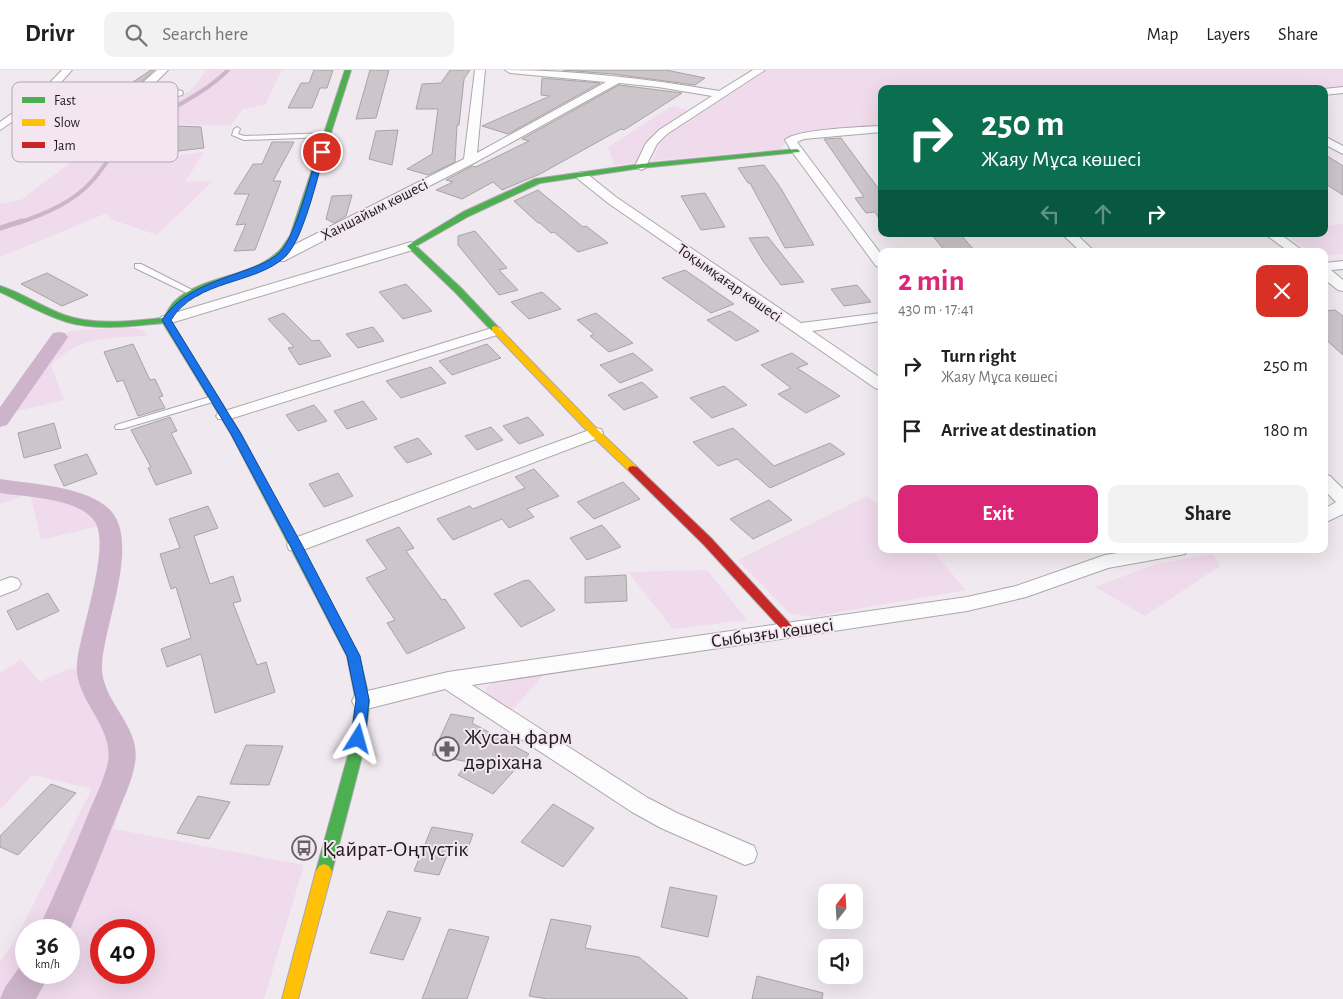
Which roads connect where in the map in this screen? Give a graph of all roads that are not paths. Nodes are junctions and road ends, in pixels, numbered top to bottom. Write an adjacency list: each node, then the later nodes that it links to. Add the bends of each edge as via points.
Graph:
1 (67, 70): 8 (street)
2 (164, 70): 9 (street)
3 (348, 70): 17 (street)
4 (480, 70): 21 (street)
5 (510, 70): 7 (street)
6 (760, 70): 12 (street)
7 (616, 81): 12 (street); 21 (street, Ханшайым көшесі)
8 (56, 82)
9 (150, 82)
10 (1343, 90): 11 (street)
11 (1328, 92)
12 (722, 94): 22 (street, via 663,132 652,143)
13 (12, 118): 14 (street)
14 (0, 127)
15 (878, 129): 19 (street, via 798,136 791,140)
16 (237, 130): 17 (lane, via 236,137 244,138)
17 (327, 135): 29 (street, via 294,236)
18 (1328, 142): 20 (street)
19 (797, 151): 22 (street); 30 (street)
20 (1343, 151)
21 (470, 161): 29 (street, Ханшайым көшесі)
22 (641, 166): 23 (street)
23 (582, 176): 26 (street, via 526,184); 40 (street, Тоқымқағар көшесі)
24 (1071, 237): 27 (street)
25 (1276, 237): 28 (street)
26 (411, 246): 39 (street); 41 (street)
27 (1084, 248)
28 (1292, 248)
29 (279, 258): 37 (street)
30 (878, 259)
31 (1343, 265): 33 (street)
32 (138, 266): 37 (lane)
33 (1328, 267)
34 (1328, 275): 35 (street)
35 (1343, 287)
36 (0, 289): 39 (street, via 82,322 116,324)
37 (196, 294): 39 (street, via 174,309)
38 (878, 317): 40 (street)
39 (166, 320): 43 (street)
40 (798, 328): 42 (street, Тоқымқағар көшесі)
41 (495, 330): 44 (street); 46 (street)
42 (878, 383)
43 (213, 400): 44 (street); 45 (lane)
44 (224, 416): 51 (street)
45 (119, 427)
46 (595, 433): 51 (street); 54 (street, via 707,541)
47 (1328, 484): 48 (street)
48 (1343, 499)
49 (1343, 506): 50 (street)
50 (1328, 515)
51 (296, 545): 56 (street, via 353,656)
52 (1126, 553): 53 (street, Сыбызғы көшесі)
53 (1100, 555): 54 (street, Сыбызғы көшесі, via 1019,592 967,604)
54 (788, 629): 55 (street, Сыбызғы көшесі)
55 (448, 680): 56 (street, Сыбызғы көшесі); 57 (street, via 640,805)
56 (362, 700): 58 (street, via 356,752)
57 (745, 854)
58 (290, 999)

